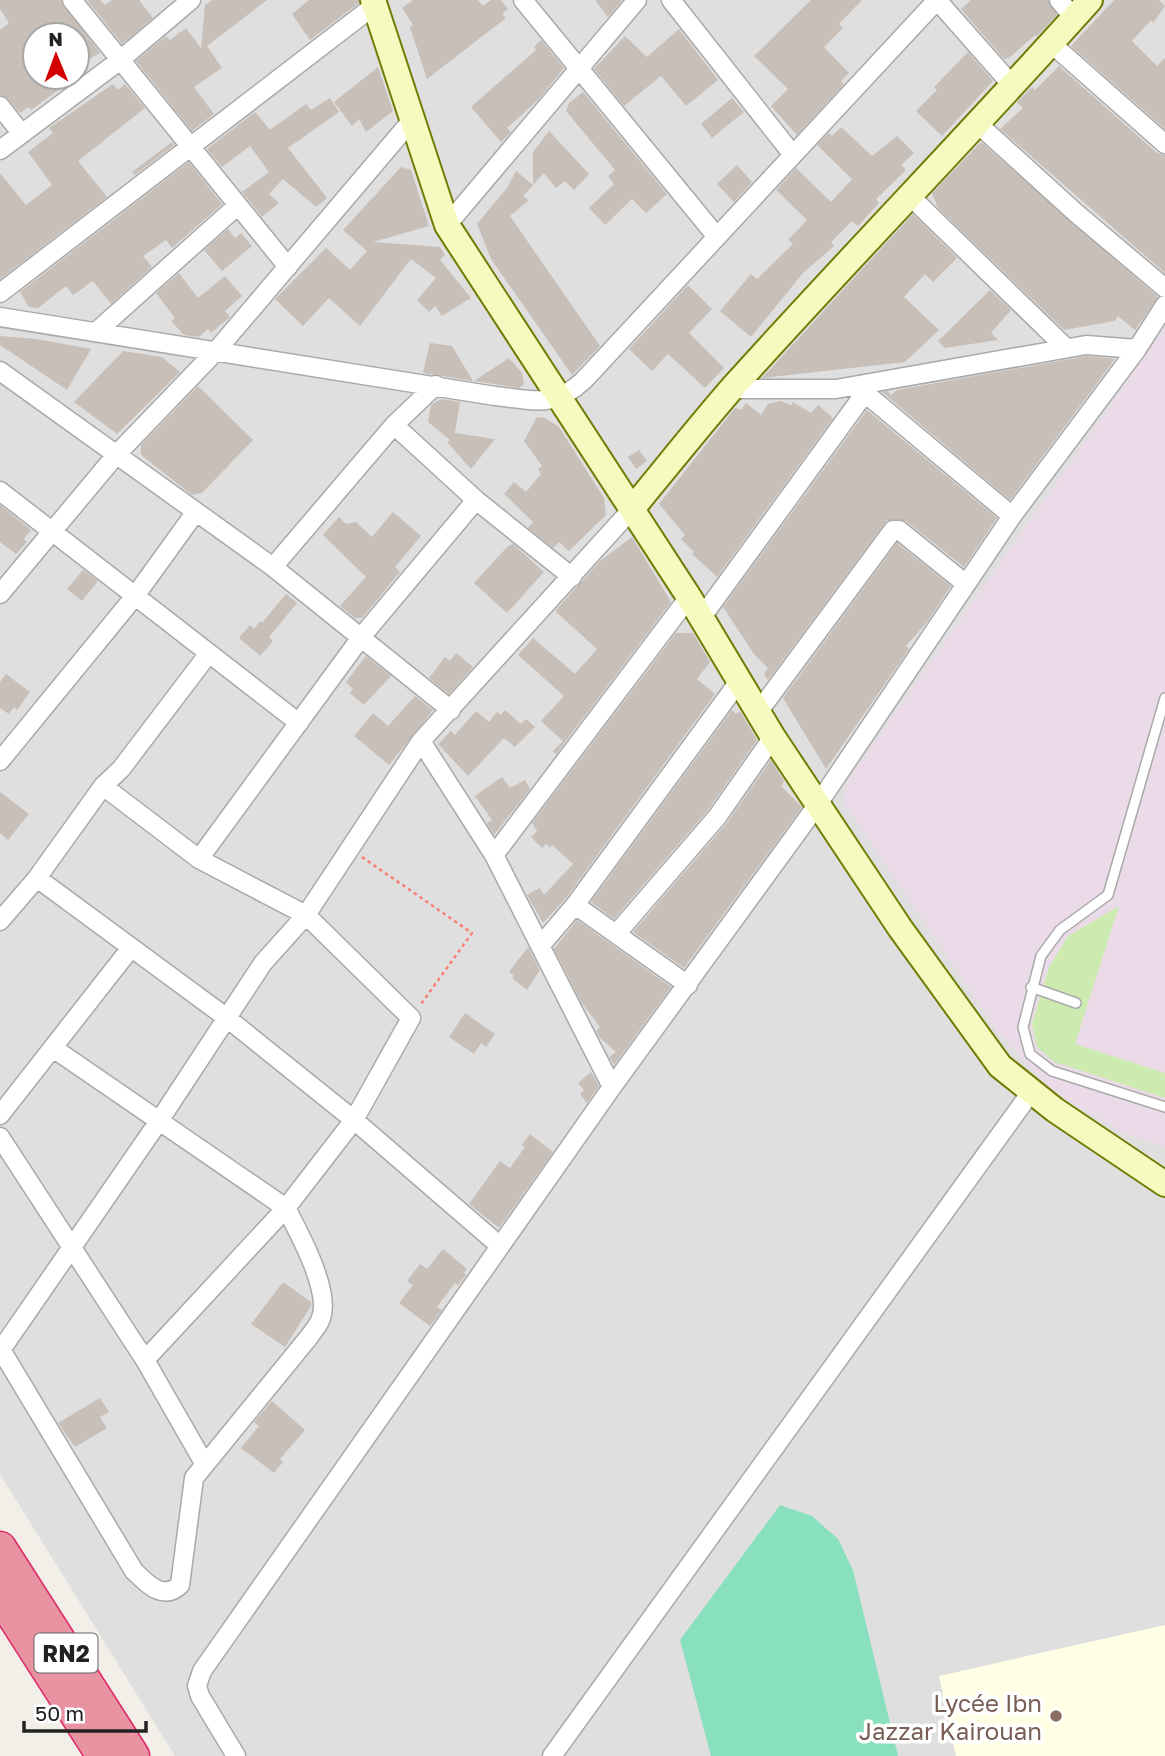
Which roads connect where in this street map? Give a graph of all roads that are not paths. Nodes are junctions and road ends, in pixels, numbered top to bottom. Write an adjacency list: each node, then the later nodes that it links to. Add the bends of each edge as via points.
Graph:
1 (72, 0): 10 (street)
2 (191, 0): 10 (street)
3 (523, 0): 11 (street)
4 (637, 0): 11 (street)
5 (671, 0): 20 (street)
6 (937, 0): 12 (street); 20 (street)
7 (374, 3): 14 (street); 18 (street)
8 (1074, 6): 9 (street)
9 (1053, 45): 12 (street); 17 (street)
10 (119, 61): 16 (street); 18 (street)
11 (581, 70): 23 (street); 24 (street)
12 (1012, 85): 15 (street)
13 (0, 106): 16 (street)
14 (412, 120): 23 (street); 25 (street)
15 (978, 124): 21 (street); 26 (street)
16 (21, 133): 19 (street)
17 (1165, 144)
18 (189, 147): 22 (street); 27 (street)
19 (0, 150)
20 (793, 155): 24 (street)
21 (909, 195): 31 (street); 36 (street)
22 (237, 206): 25 (street); 30 (street)
23 (447, 225): 38 (street)
24 (717, 237): 38 (street, via 584,380)
25 (288, 267): 33 (street)
26 (1165, 288)
27 (0, 293)
28 (1165, 305): 32 (street)
29 (0, 317): 30 (street)
30 (96, 332): 33 (street)
31 (1066, 348): 32 (street, via 1101,344); 37 (street)
32 (1137, 349): 45 (street)
33 (216, 351): 35 (street); 40 (street)
34 (0, 371): 40 (street)
35 (436, 385): 38 (street, via 544,402); 39 (street)
36 (732, 389): 37 (street); 43 (street)
37 (863, 390): 45 (street); 52 (street)
38 (559, 400): 43 (street)
39 (394, 425): 42 (street); 47 (street)
40 (116, 455): 44 (street); 46 (street)
41 (0, 491): 46 (street)
42 (476, 500): 48 (street); 53 (street)
43 (632, 509): 48 (street); 52 (street)
44 (195, 513): 47 (street); 51 (street)
45 (1013, 516): 49 (street)
46 (52, 531): 50 (street); 51 (street)
47 (274, 567): 53 (street)
48 (572, 577): 57 (street)
49 (966, 584): 58 (street, via 899,530 893,530); 64 (street)
50 (0, 594)
51 (135, 596): 54 (street); 62 (street)
52 (696, 607): 55 (street); 65 (street)
53 (362, 636): 57 (street); 59 (street)
54 (209, 653): 59 (street); 63 (street)
55 (740, 680): 58 (street); 68 (street)
56 (1165, 698): 75 (lane, via 1108,895 1060,930 1041,956)
57 (452, 710): 61 (street)
58 (759, 711): 60 (street)
59 (299, 723): 66 (street)
60 (774, 737): 64 (street); 71 (street, via 716,817)
61 (421, 741): 65 (street); 69 (street)
62 (0, 761)
63 (103, 786): 66 (street); 67 (street)
64 (818, 804): 74 (street); 80 (street, via 976,1037 1000,1066)
65 (494, 855): 72 (street)
66 (199, 859): 69 (street)
67 (37, 878): 70 (street); 73 (street)
68 (575, 905): 71 (street); 72 (street)
69 (306, 915): 77 (street, via 263,963); 83 (street, via 411,1018)
70 (0, 921)
71 (617, 933): 74 (street)
72 (541, 945): 79 (street)
73 (130, 949): 77 (street); 78 (street)
74 (688, 985): 79 (street)
75 (1031, 987): 76 (lane); 81 (lane, via 1023,1027 1030,1054 1052,1071)
76 (1076, 1003)
77 (227, 1018): 83 (street); 84 (street)
78 (53, 1048): 82 (street); 84 (street)
79 (612, 1087): 88 (street)
80 (1031, 1092): 86 (street); 98 (street)
81 (1165, 1108)
82 (0, 1115)
83 (354, 1120): 87 (street); 88 (street)
84 (159, 1121): 87 (street); 89 (street)
85 (0, 1137): 89 (street)
86 (1165, 1184)
87 (286, 1208): 91 (street); 92 (street, via 322,1294 321,1319)
88 (500, 1246): 97 (street, via 202,1671 197,1686 200,1696)
89 (72, 1248): 90 (street); 91 (street)
90 (0, 1349): 92 (street, via 134,1571 163,1592 180,1585 191,1492)
91 (145, 1360): 92 (street)
92 (204, 1464)
93 (0, 1548): 96 (highway, RN2)
94 (0, 1595): 95 (highway, RN2)
95 (103, 1756)
96 (133, 1756)
97 (236, 1756)
98 (552, 1756)

